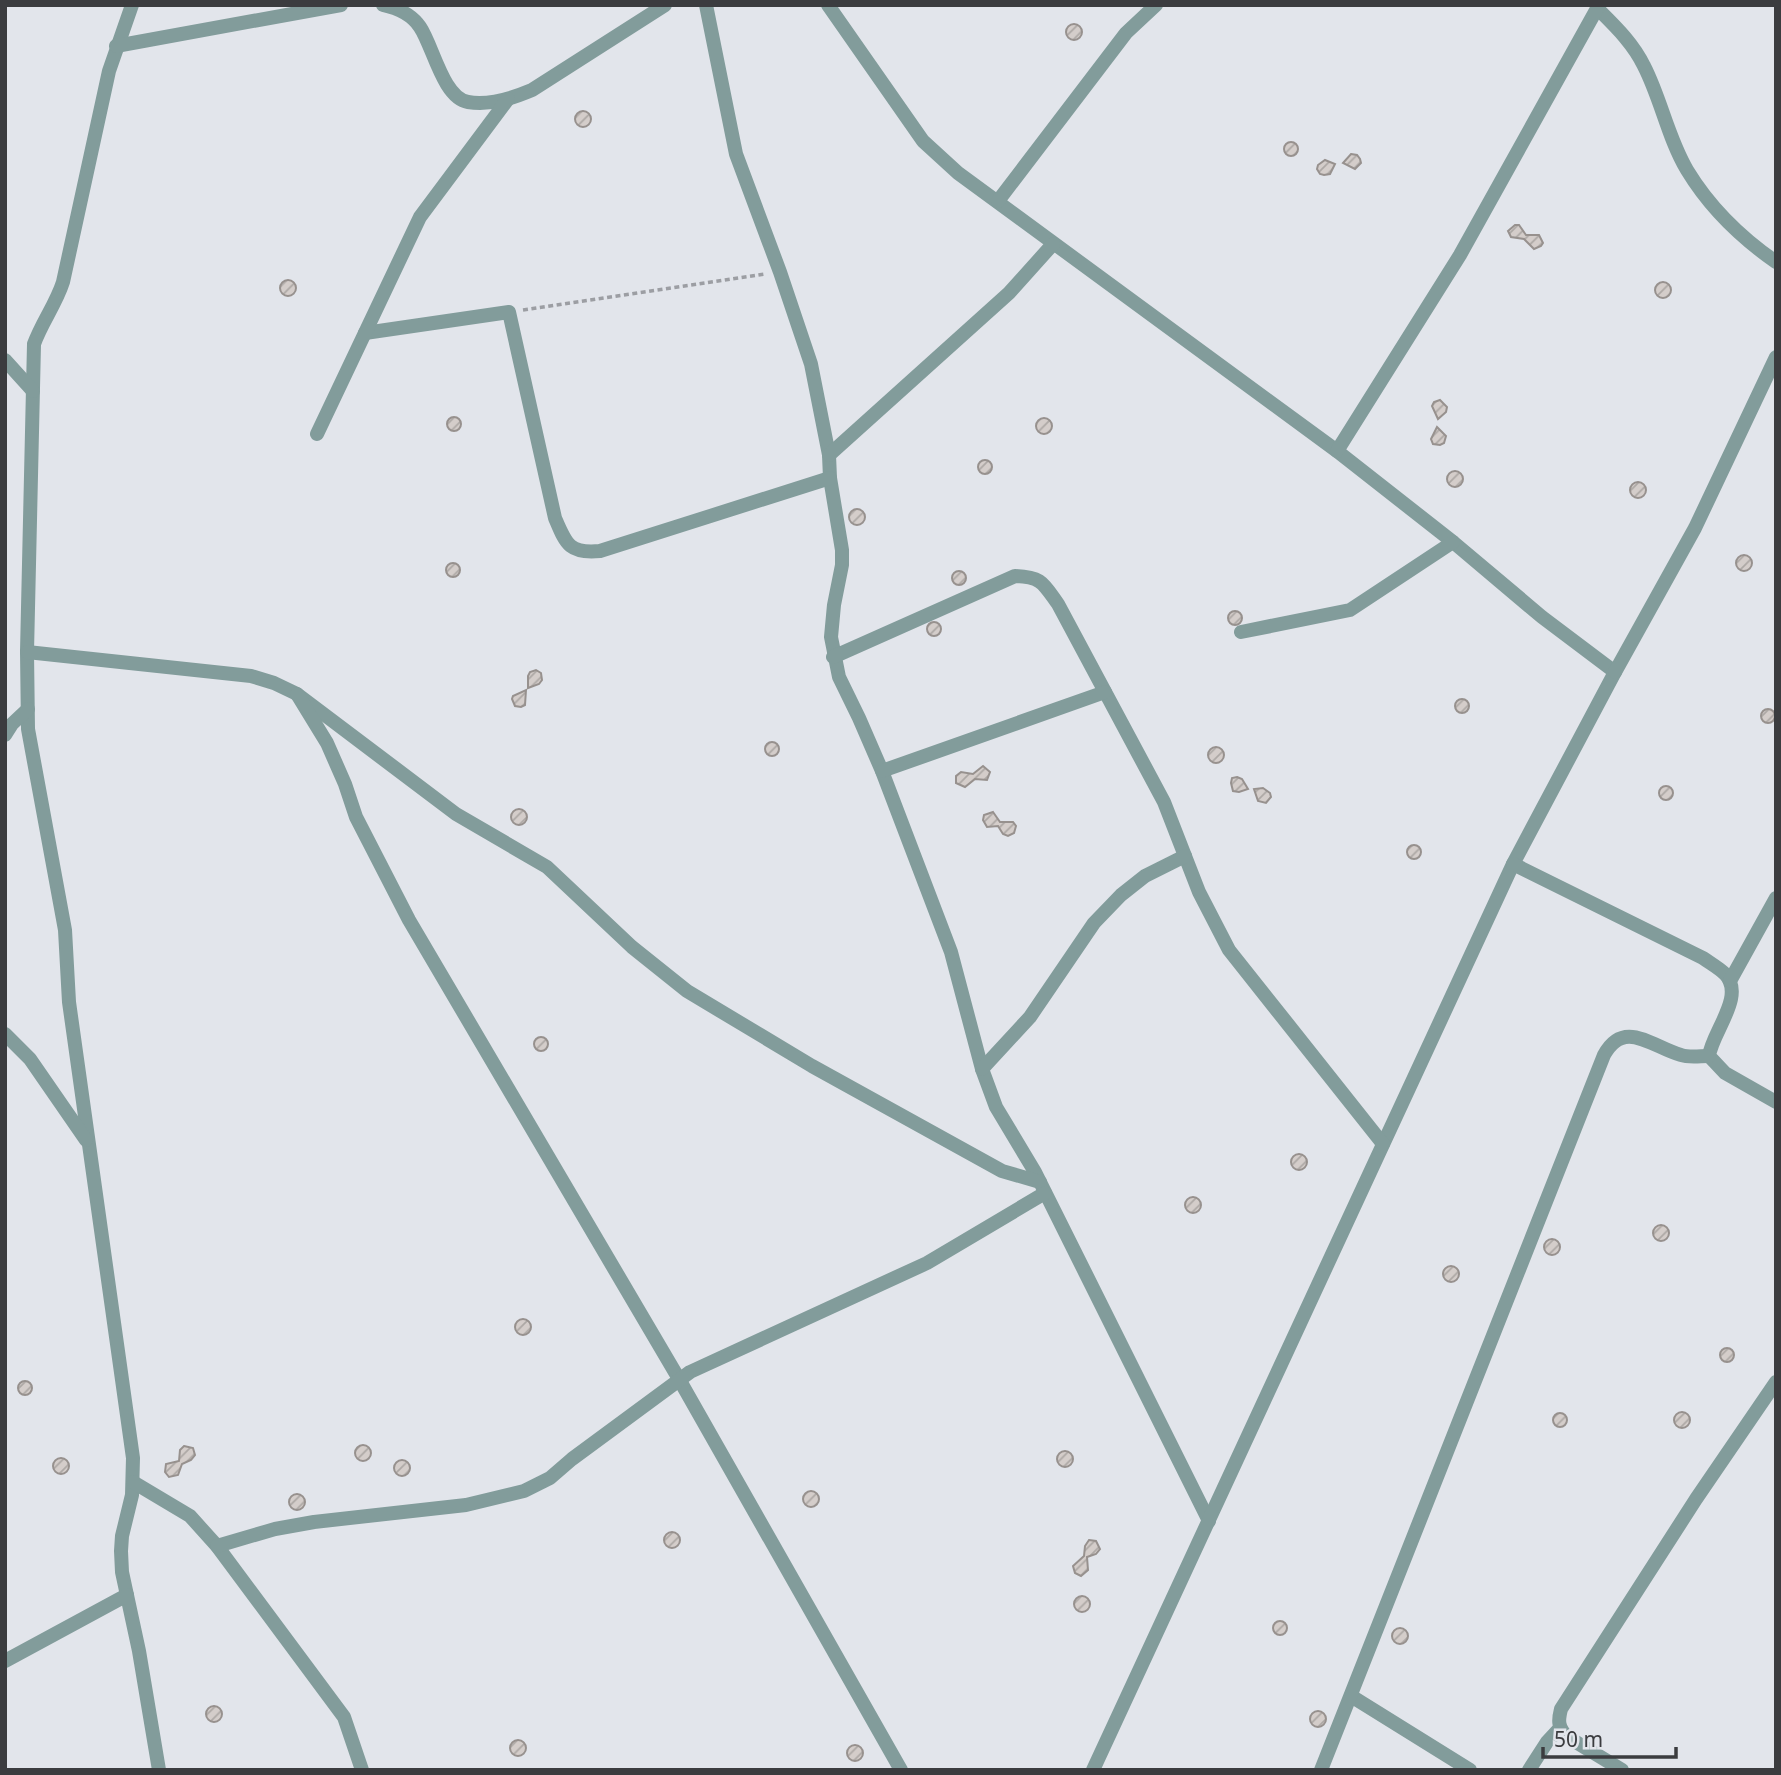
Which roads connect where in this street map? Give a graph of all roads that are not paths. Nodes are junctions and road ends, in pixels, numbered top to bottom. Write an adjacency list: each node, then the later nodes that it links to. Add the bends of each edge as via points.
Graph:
1 (132, 5): 10 (street)
2 (341, 5): 10 (street)
3 (383, 5): 9 (street)
4 (665, 5): 11 (street, via 532,90)
5 (706, 5): 21 (street, via 736,154 811,364)
6 (828, 5): 12 (street, via 923,141)
7 (1156, 5): 12 (street, via 1126,33)
8 (1598, 7): 14 (street, via 1643,63 1686,169 1711,205 1749,243); 20 (street, via 1460,255)
9 (413, 12): 11 (street, via 457,97 467,102)
10 (116, 46): 18 (street, via 70,256 58,298 34,344)
11 (508, 99): 15 (street, via 420,217)
12 (998, 201): 13 (street)
13 (1054, 244): 20 (street); 21 (street, via 1009,293)
14 (1776, 262)
15 (365, 333): 19 (street); 22 (street, via 509,312 555,518 565,542 575,550 600,551)
16 (1776, 357): 27 (street, via 1695,528)
17 (5, 360): 18 (street)
18 (33, 391): 25 (street)
19 (317, 434)
20 (1338, 451): 23 (street)
21 (829, 455): 22 (street)
22 (830, 478): 26 (street, via 842,558 831,638)
23 (1453, 542): 24 (street, via 1350,610); 27 (street)
24 (1241, 632)
25 (27, 652): 29 (street, via 251,676); 30 (street)
26 (833, 657): 28 (street, via 1015,576 1033,577 1058,604); 32 (street)
27 (1615, 672): 34 (street)
28 (1105, 692): 32 (street); 33 (street, via 1164,802)
29 (297, 694): 43 (street, via 456,814 547,867 632,947 687,991 1002,1171); 44 (street, via 327,743 356,817 409,920)
30 (28, 709): 31 (street); 41 (street, via 65,930 69,1002)
31 (5, 735)
32 (882, 771): 39 (street, via 951,952)
33 (1185, 856): 39 (street, via 1145,876 1112,904 1030,1017); 42 (street, via 1229,950)
34 (1513, 864): 36 (street, via 1703,958); 42 (street)
35 (1776, 898): 36 (street)
36 (1730, 981): 38 (street, via 1732,999)
37 (5, 1034): 41 (street, via 30,1059)
38 (1709, 1056): 40 (street, via 1725,1073); 51 (street, via 1683,1056 1627,1036 1610,1043)
39 (982, 1069): 43 (street, via 996,1107)
40 (1776, 1102)
41 (88, 1144): 46 (street)
42 (1383, 1144): 47 (street)
43 (1043, 1187): 44 (street, via 927,1263 710,1361); 47 (street)
44 (679, 1380): 48 (street, via 550,1478 524,1491 466,1505 275,1529); 55 (street)
45 (1776, 1382): 52 (street, via 1561,1709)
46 (133, 1482): 48 (street, via 190,1516); 49 (street, via 121,1550)
47 (1209, 1521): 56 (street)
48 (218, 1546): 54 (street, via 345,1717)
49 (127, 1595): 50 (street); 53 (street)
50 (5, 1661)
51 (1351, 1696): 57 (street); 58 (street)
52 (1560, 1728): 59 (street); 60 (street)
53 (159, 1770)
54 (362, 1770)
55 (901, 1770)
56 (1093, 1770)
57 (1321, 1770)
58 (1470, 1770)
59 (1529, 1770)
60 (1622, 1770)

